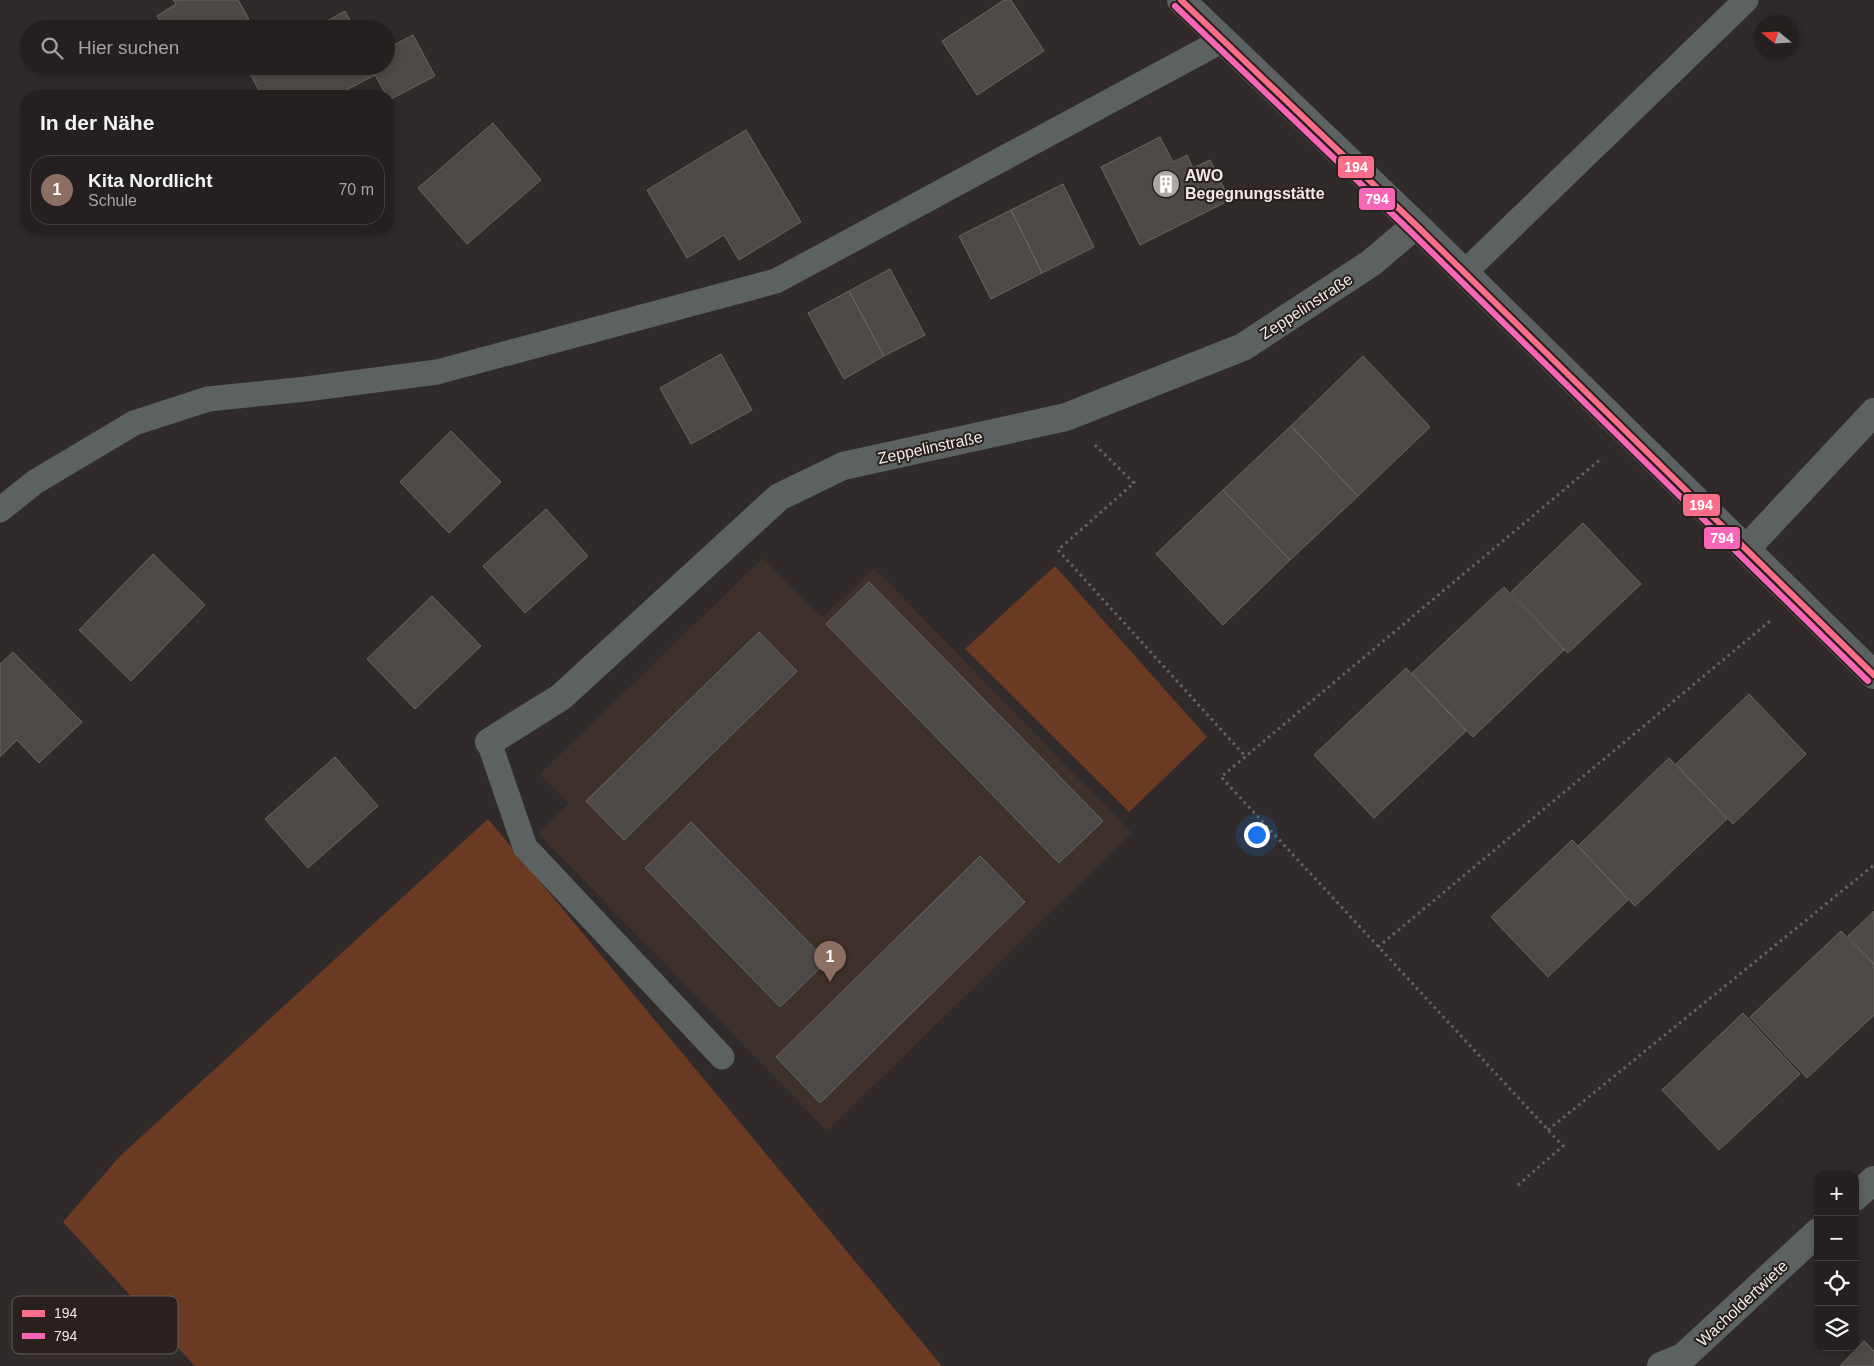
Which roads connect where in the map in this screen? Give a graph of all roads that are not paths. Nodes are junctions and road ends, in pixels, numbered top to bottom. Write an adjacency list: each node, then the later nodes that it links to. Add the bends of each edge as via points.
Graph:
1 (1181, 0): 3 (street)
2 (1746, 0): 5 (lane)
3 (1223, 40): 4 (street); 7 (lane, via 776,281 437,372 208,399 134,424 35,482)
4 (1416, 225): 5 (street); 10 (street, Zeppelinstraße, via 1371,263 1244,347 1066,417 843,466 779,497 561,697)
5 (1464, 273): 8 (street)
6 (1874, 412): 8 (street)
7 (0, 510)
8 (1746, 549): 9 (street)
9 (1874, 675)
10 (489, 742): 11 (lane, via 525,847)
11 (722, 1057)
12 (1874, 1180): 13 (street)
13 (1859, 1193)
14 (1814, 1236): 15 (street, Wacholdertwiete, via 1683,1357)
15 (1661, 1366)

